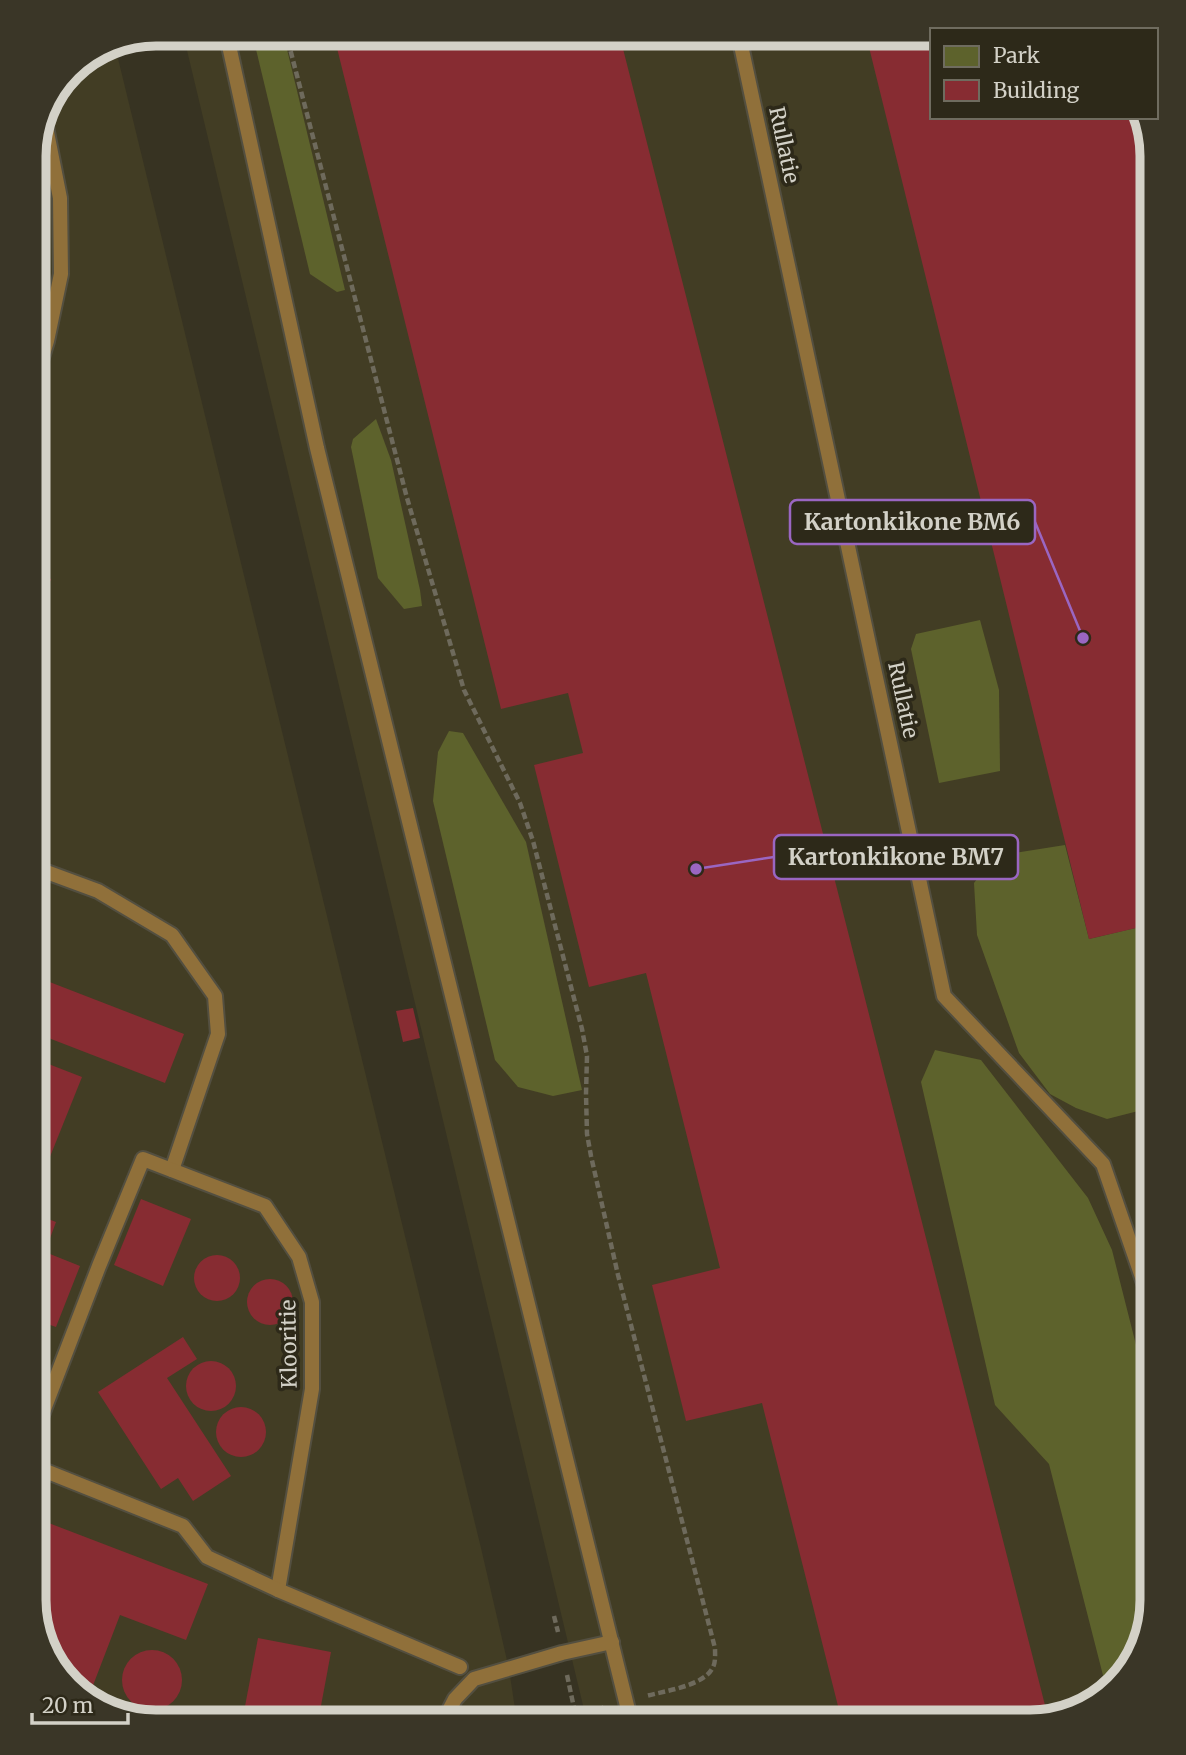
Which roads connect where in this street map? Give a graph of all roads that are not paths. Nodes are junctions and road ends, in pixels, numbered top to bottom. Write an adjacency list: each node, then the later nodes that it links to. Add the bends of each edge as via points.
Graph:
1 (229, 46): 11 (lane, via 317,448)
2 (741, 46): 7 (lane, Rullatie, via 944,996 1103,1164)
3 (48, 136): 4 (lane, via 60,198 61,274)
4 (46, 344)
5 (46, 872): 6 (lane, via 98,891 172,935 215,996 218,1034)
6 (172, 1170): 8 (lane, Klooritie, via 143,1159); 10 (lane, Klooritie, via 265,1206 299,1257 312,1302 312,1389)
7 (1140, 1272)
8 (46, 1404)
9 (46, 1471): 10 (lane, via 183,1526 207,1558)
10 (278, 1590): 12 (lane)
11 (612, 1642): 13 (lane, via 474,1679); 14 (lane)
12 (460, 1667)
13 (450, 1709)
14 (628, 1710)

